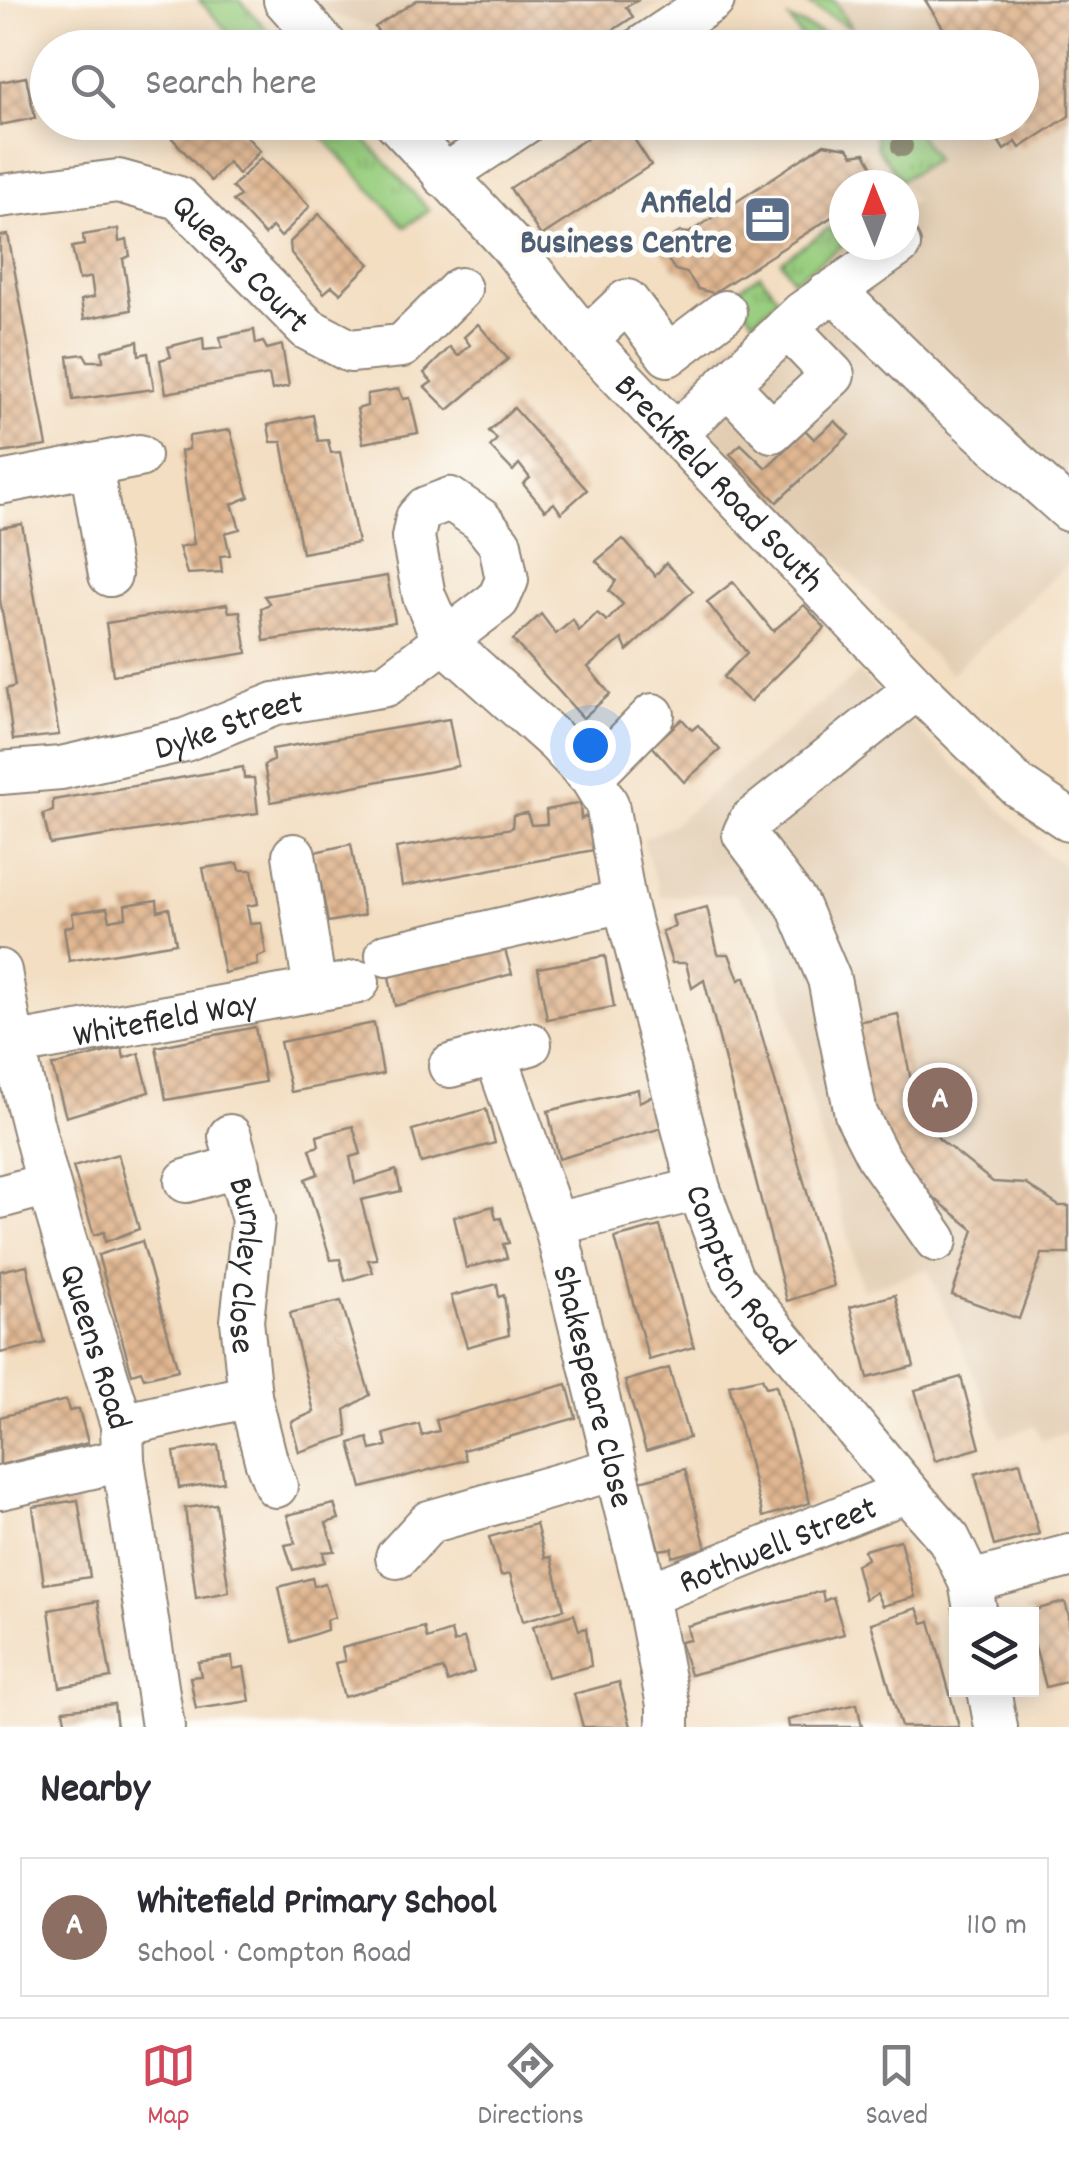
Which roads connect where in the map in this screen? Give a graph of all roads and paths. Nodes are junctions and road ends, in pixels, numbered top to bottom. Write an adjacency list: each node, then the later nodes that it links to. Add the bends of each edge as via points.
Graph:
1 (285, 0): 3 (street)
2 (706, 2): 4 (street)
3 (312, 30)
4 (666, 30)
5 (412, 140): 7 (street, Breckfield Road South)
6 (499, 140): 7 (street)
7 (444, 176): 14 (street, Breckfield Road South, via 509,243)
8 (0, 196): 10 (street, Queens Court, via 118,180 179,198 308,329 350,351 402,346)
9 (877, 260): 11 (street)
10 (460, 290)
11 (826, 295): 13 (street); 20 (street, via 848,304)
12 (725, 312): 14 (street, via 668,355 627,301)
13 (786, 327): 15 (street); 15 (street, via 833,375 772,431)
14 (586, 340): 16 (street, Breckfield Road South)
15 (727, 384): 16 (street)
16 (676, 432): 22 (street, Breckfield Road South)
17 (139, 456): 18 (street)
18 (91, 465): 19 (street); 21 (street)
19 (0, 483)
20 (1069, 510)
21 (110, 575)
22 (916, 688): 26 (street, Breckfield Road South, via 1018,786); 39 (street, via 750,821 744,834 797,904 829,979 856,1114)
23 (653, 715): 25 (street)
24 (0, 772): 25 (street, Dyke Street, via 61,768 185,740 275,704 386,684 444,641)
25 (591, 778): 28 (street, Compton Road, via 606,804)
26 (1069, 820)
27 (294, 854): 30 (street)
28 (624, 901): 30 (street, Whitefield Way, via 372,968); 36 (street, Compton Road)
29 (0, 972): 31 (street, Queens Road)
30 (315, 990): 31 (street, Whitefield Way)
31 (12, 1045): 33 (street, Queens Road)
32 (450, 1066): 38 (street, Shakespeare Close, via 512,1049)
33 (12, 1089): 35 (street, Queens Road)
34 (186, 1181): 40 (street, Burnley Close, via 234,1151 253,1220 242,1321)
35 (48, 1184): 37 (street); 41 (street, Queens Road)
36 (699, 1189): 38 (street); 45 (street, Compton Road, via 732,1278)
37 (0, 1197)
38 (555, 1224): 42 (street, Shakespeare Close)
39 (936, 1240)
40 (250, 1396): 41 (street, Burnley Close); 43 (street, Burnley Close)
41 (123, 1443): 44 (street, Burnley Close, via 89,1465); 51 (street, Queens Road)
42 (615, 1469): 47 (street, via 430,1522); 48 (street, Shakespeare Close)
43 (276, 1486)
44 (0, 1488)
45 (906, 1491): 48 (street, Rothwell Street); 49 (street, Compton Road, via 950,1538)
46 (1069, 1556): 49 (street)
47 (398, 1558)
48 (647, 1596): 52 (street, Shakespeare Close)
49 (973, 1598)
50 (991, 1697): 53 (street)
51 (163, 1727)
52 (668, 1727)
53 (996, 1727)

